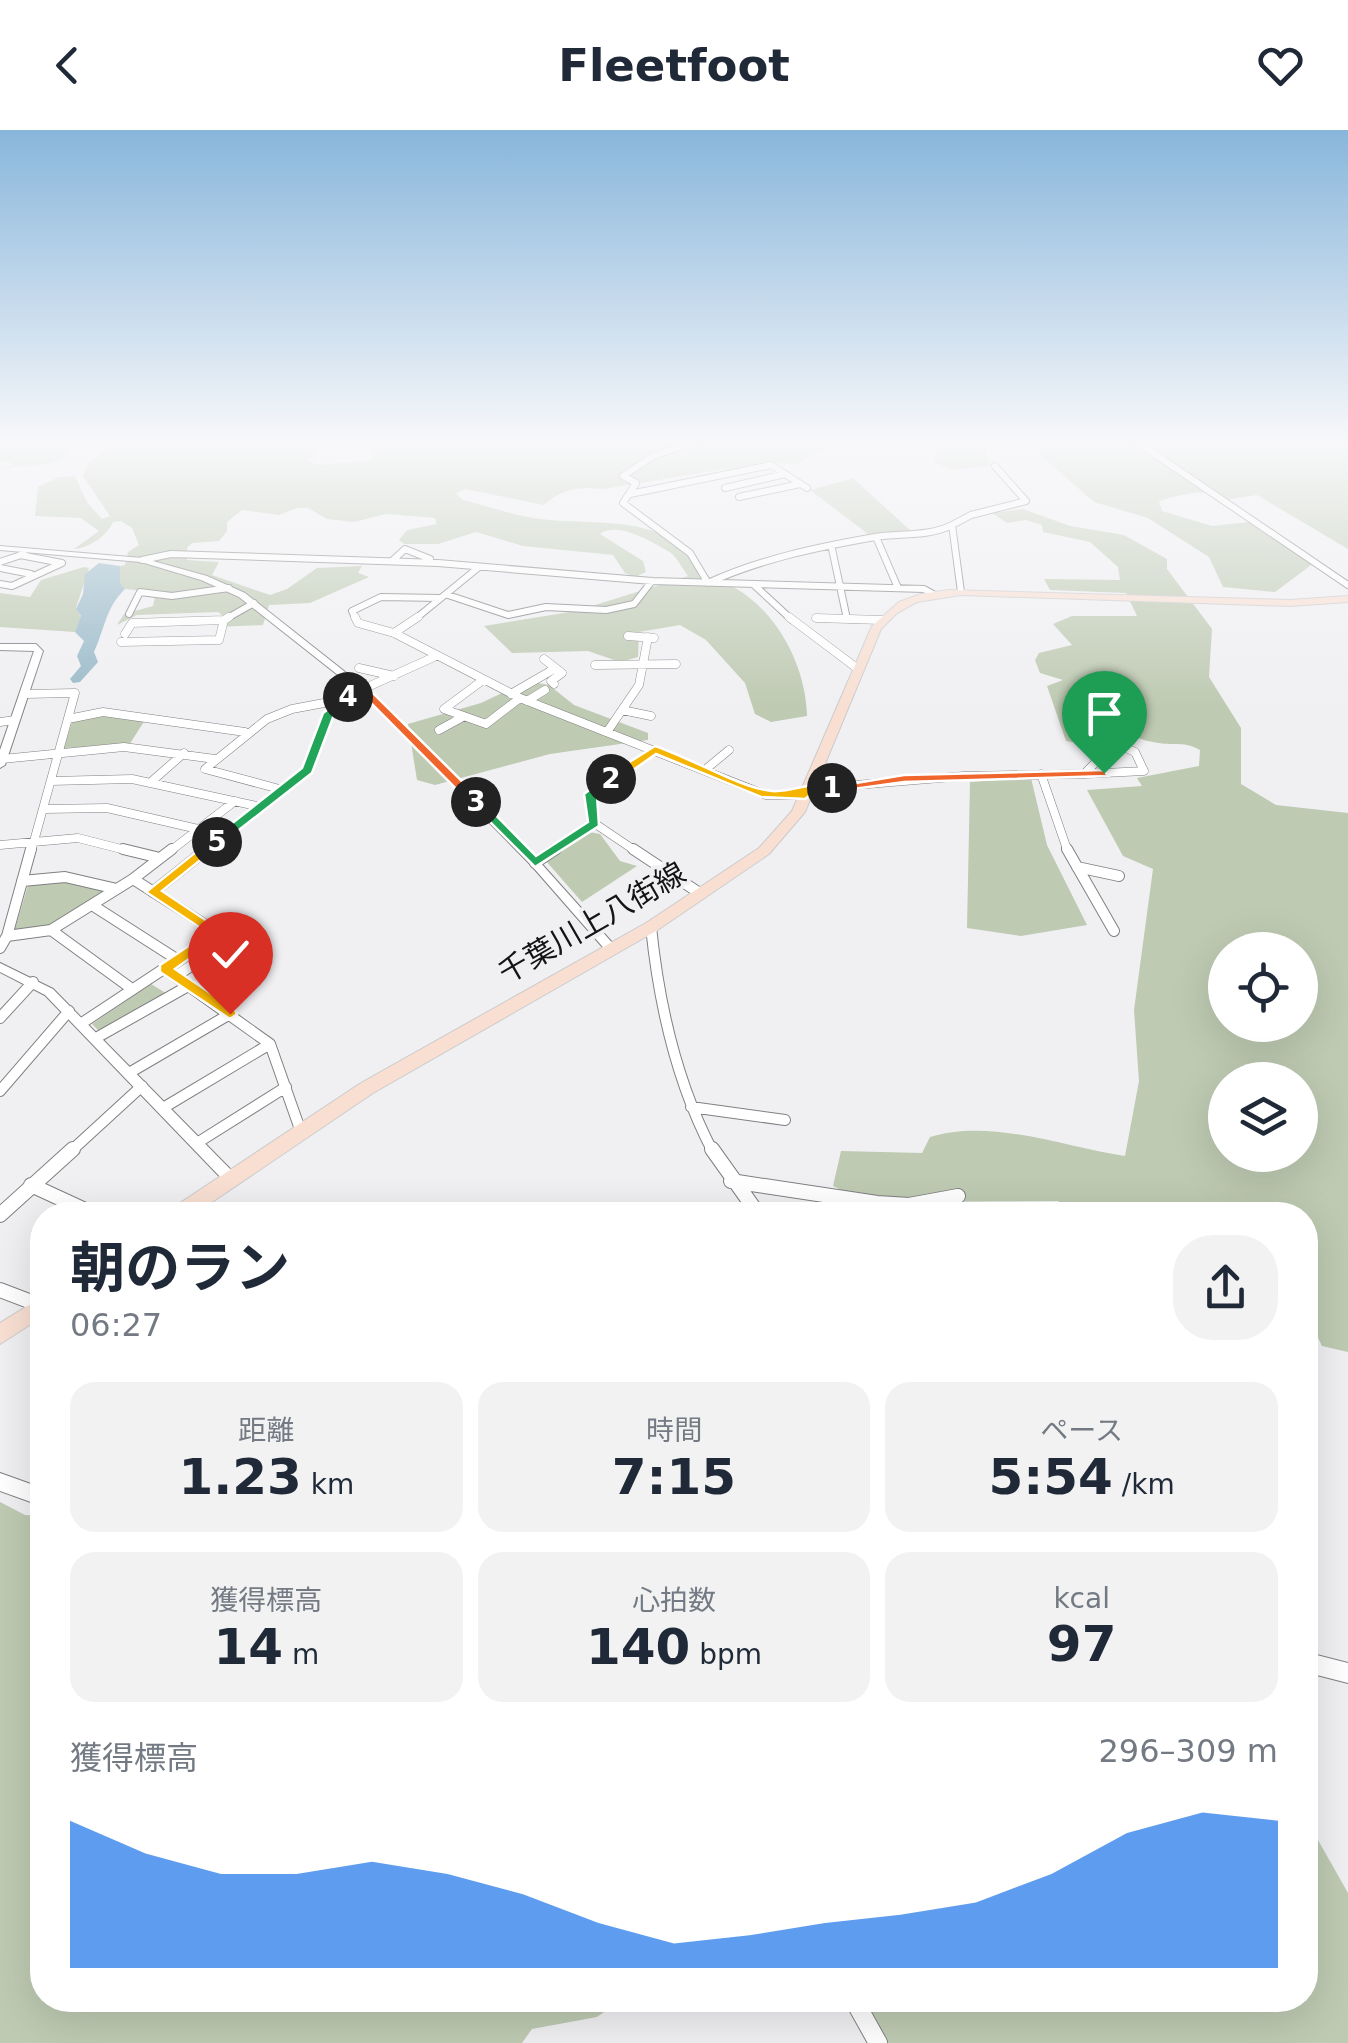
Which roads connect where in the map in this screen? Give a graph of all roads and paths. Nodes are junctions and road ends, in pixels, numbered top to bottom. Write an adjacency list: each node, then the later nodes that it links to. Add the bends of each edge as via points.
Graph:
1 (654, 529): 15 (street, via 689,548)
2 (952, 529): 5 (street)
3 (954, 529): 22 (street)
4 (1266, 529): 18 (street)
5 (876, 537): 8 (street); 21 (street)
6 (0, 548): 7 (street)
7 (34, 550): 9 (street); 10 (street)
8 (832, 550): 15 (street, via 749,564); 19 (street)
9 (20, 555): 11 (street); 13 (street, via 62,562)
10 (142, 560): 12 (street, via 166,554); 20 (street)
11 (0, 565): 13 (street)
12 (479, 568): 14 (street); 24 (street)
13 (31, 574): 16 (street, via 12,586)
14 (652, 581): 15 (street); 24 (street, via 640,600 589,612 545,607 503,614 473,600)
15 (708, 582): 17 (street)
16 (0, 584)
17 (753, 584): 19 (street); 46 (street)
18 (1348, 585)
19 (842, 586): 21 (street); 29 (street)
20 (229, 588): 26 (street); 27 (street, via 172,596 140,592)
21 (898, 588): 23 (street)
22 (961, 592): 23 (main road); 25 (main road, via 1290,604)
23 (933, 594): 31 (main road)
24 (444, 597): 33 (street); 33 (street, via 381,597 352,611 358,622)
25 (1348, 599)
26 (254, 603): 30 (street); 50 (street)
27 (129, 614)
28 (816, 618): 29 (street)
29 (847, 619): 31 (street)
30 (224, 620): 32 (street); 35 (street, via 219,640)
31 (882, 620): 46 (main road, 千葉川上八街線)
32 (152, 622): 35 (street); 35 (street, via 132,623 123,638)
33 (394, 633): 38 (street)
34 (628, 636): 43 (street, via 652,638)
35 (141, 641)
36 (0, 647): 52 (street, via 38,649)
37 (615, 648): 42 (street)
38 (434, 657): 47 (street); 48 (street)
39 (544, 659): 45 (street)
40 (595, 664): 42 (street)
41 (676, 664): 43 (street)
42 (611, 665): 43 (street)
43 (644, 666): 55 (street)
44 (359, 668): 47 (street)
45 (554, 669): 49 (street, via 562,672); 54 (street)
46 (858, 669): 78 (main road, 千葉川上八街線)
47 (394, 676): 50 (street)
48 (483, 680): 54 (street); 59 (street, via 444,708)
49 (554, 684)
50 (362, 690): 56 (street); 87 (street)
51 (545, 690): 54 (street)
52 (24, 694): 60 (street, via 75,694); 61 (street)
53 (617, 696): 55 (street)
54 (520, 698): 59 (street, via 486,724); 65 (street)
55 (630, 698): 57 (street)
56 (344, 699): 64 (street, via 292,709); 77 (street, via 328,713 308,770)
57 (622, 710): 58 (street); 65 (street)
58 (651, 716)
59 (462, 718): 63 (street)
60 (68, 719): 64 (street, via 104,712); 69 (street)
61 (14, 720): 62 (street); 71 (street)
62 (0, 722)
63 (439, 730)
64 (245, 732): 70 (street)
65 (607, 732): 66 (street)
66 (655, 750): 72 (street); 82 (street, via 590,794)
67 (729, 750): 72 (street)
68 (184, 752): 69 (street, via 124,746); 70 (street); 76 (street)
69 (58, 753): 71 (street); 75 (street)
70 (215, 759): 77 (street, via 206,772)
71 (1, 762)
72 (706, 769): 78 (street, via 766,794)
73 (1040, 774): 74 (street); 78 (street, via 904,779); 88 (street)
74 (1082, 776): 74 (street, via 1115,743 1135,752 1144,771)
75 (51, 781): 76 (street); 81 (street)
76 (151, 782): 79 (street)
77 (283, 790): 80 (street)
78 (807, 792): 94 (main road, 千葉川上八街線, via 773,842)
79 (234, 802): 80 (street); 83 (street)
80 (261, 807): 93 (street)
81 (44, 809): 83 (street, via 107,808); 84 (street)
82 (594, 823): 87 (street); 94 (street)
83 (198, 829): 86 (street)
84 (34, 841): 85 (street); 86 (street, via 78,838); 91 (street)
85 (0, 845)
86 (160, 858): 90 (street)
87 (535, 863): 104 (street)
88 (1077, 866): 89 (street); 95 (street)
89 (1119, 876)
90 (133, 879): 92 (street); 93 (street)
91 (22, 881): 92 (street, via 65,876); 102 (street)
92 (117, 889): 97 (street)
93 (153, 892): 105 (street, via 218,933)
94 (701, 894): 99 (main road, 千葉川上八街線)
95 (1098, 898): 96 (street); 101 (street)
96 (1114, 903)
97 (92, 905): 100 (street); 105 (street)
98 (252, 926): 108 (street)
99 (650, 928): 104 (main road, 千葉川上八街線); 122 (street)
100 (51, 930): 102 (street); 111 (street)
101 (1114, 931)
102 (7, 936): 103 (street)
103 (0, 948)
104 (612, 950): 125 (main road, 千葉川上八街線, via 400,1068)
105 (178, 960): 107 (street)
106 (0, 967): 109 (street)
107 (165, 968): 108 (street); 111 (street)
108 (176, 976): 110 (street)
109 (32, 982): 112 (street); 114 (street)
110 (190, 984): 113 (street); 116 (street)
111 (132, 989): 115 (street)
112 (69, 1011): 115 (street); 121 (street)
113 (230, 1014): 117 (street); 118 (street)
114 (0, 1018)
115 (82, 1023): 116 (street)
116 (96, 1038): 118 (street)
117 (270, 1044): 120 (street); 123 (street)
118 (128, 1072): 119 (street)
119 (142, 1086): 123 (street); 129 (street)
120 (286, 1087): 125 (street); 126 (street)
121 (0, 1091)
122 (692, 1107): 124 (street); 128 (street)
123 (163, 1108): 126 (street)
124 (785, 1120)
125 (301, 1132): 127 (main road, 千葉川上八街線)
126 (197, 1143): 127 (street)
127 (230, 1179): 132 (main road, 千葉川上八街線)
128 (731, 1181): 133 (street); 134 (street)
129 (31, 1185): 131 (street); 136 (street)
130 (958, 1196): 135 (street)
131 (68, 1202)
132 (197, 1202)
133 (748, 1202)
134 (870, 1202)
135 (925, 1202)
136 (0, 1215)
137 (0, 1290): 138 (street)
138 (30, 1301)
139 (30, 1314): 140 (main road)
140 (0, 1335)
141 (0, 1482): 142 (street)
142 (30, 1493)
143 (1318, 1665): 144 (street)
144 (1348, 1673)
145 (861, 2012): 146 (street)
146 (878, 2043)

